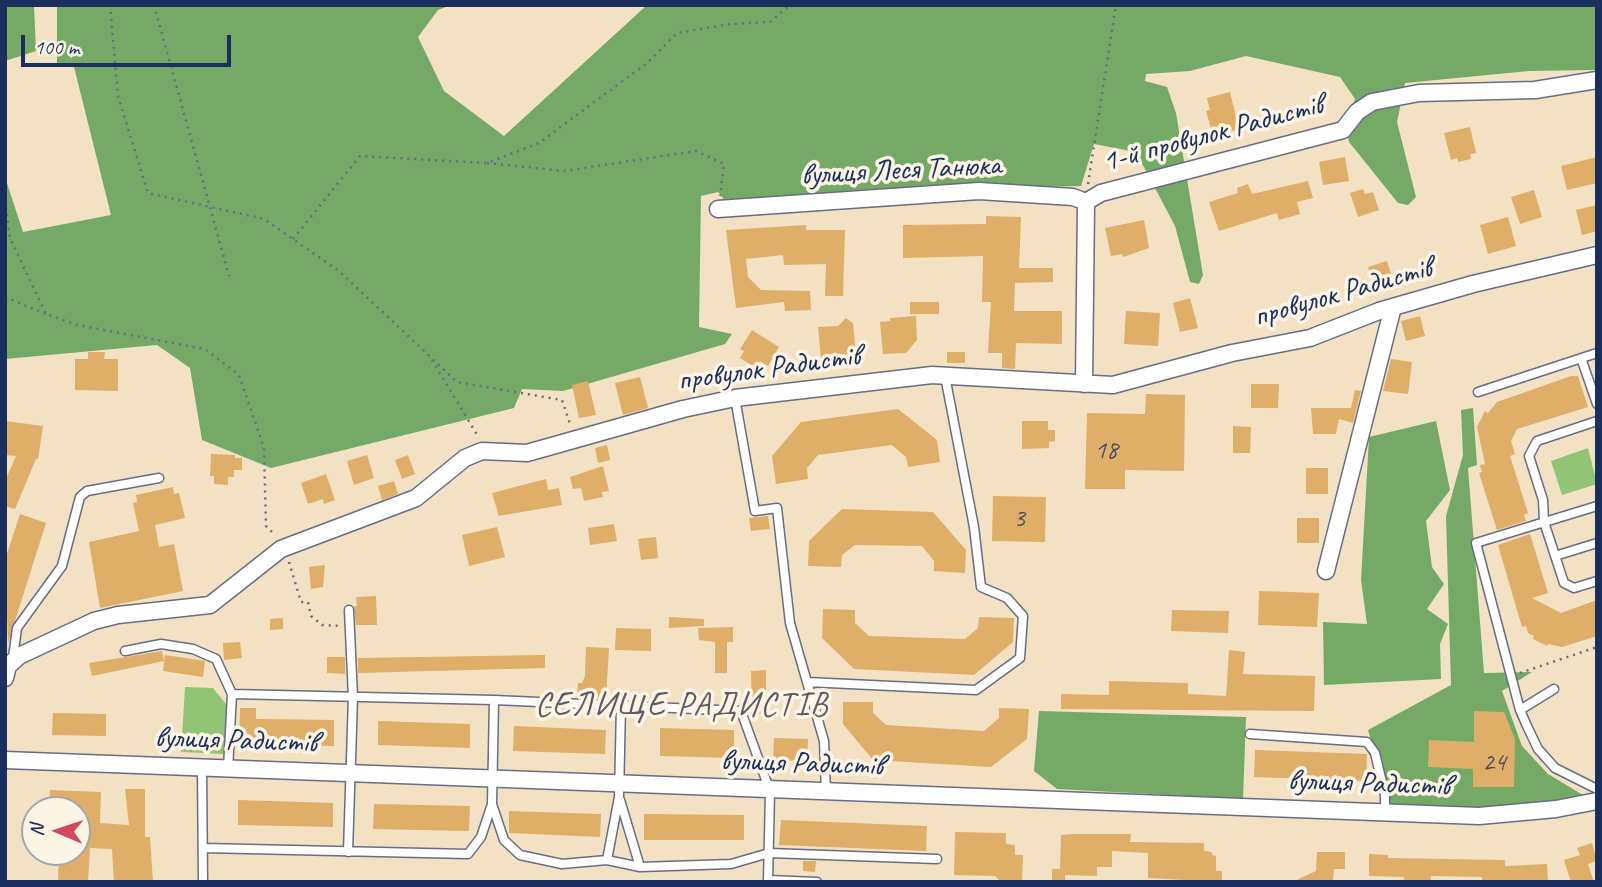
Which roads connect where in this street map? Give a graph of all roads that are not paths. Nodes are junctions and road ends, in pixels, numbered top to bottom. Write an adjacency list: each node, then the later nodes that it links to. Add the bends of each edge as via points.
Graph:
1 (1597, 80): 2 (street, 1-й провулок Радистів, via 1535,90 1419,93 1372,102 1343,130 1101,193)
2 (1086, 202): 3 (street, вулиця Леся Танюка, via 1073,197 979,191); 9 (street)
3 (718, 209)
4 (1597, 256): 5 (street, провулок Радистів)
5 (1393, 307): 9 (street, провулок Радистів, via 1310,338 1232,353 1114,385); 19 (street)
6 (1597, 353): 7 (lane)
7 (1581, 358): 10 (lane); 12 (lane)
8 (945, 376): 9 (street, провулок Радистів); 11 (street, провулок Радистів); 25 (lane, via 981,587 1007,598 1023,616 1020,658 976,690)
9 (1084, 384)
10 (1478, 392)
11 (735, 398): 23 (street, провулок Радистів, via 527,453 482,452 465,458 416,498 286,546 210,605 94,621); 25 (lane, via 755,511 777,508 790,623)
12 (1597, 404)
13 (1597, 421): 16 (lane, via 1537,441 1529,456 1543,500)
14 (159, 478): 23 (lane, via 83,493 62,566 17,628)
15 (1597, 506): 16 (lane)
16 (1544, 522): 18 (lane); 31 (lane, via 1476,542)
17 (1597, 543): 18 (lane)
18 (1555, 556): 20 (lane, via 1567,587)
19 (1326, 571)
20 (1597, 581)
21 (349, 610): 28 (lane)
22 (125, 650): 27 (lane, via 161,645 193,649 216,659)
23 (13, 661): 24 (street)
24 (5, 678)
25 (807, 682): 41 (lane, via 824,741)
26 (1554, 689): 31 (lane)
27 (232, 694): 28 (lane); 35 (lane)
28 (353, 697): 29 (lane); 36 (lane)
29 (494, 700): 30 (lane); 37 (lane)
30 (621, 705): 39 (lane); 40 (lane, via 741,711)
31 (1520, 709): 38 (lane, via 1538,749 1555,768)
32 (1250, 734): 44 (lane, via 1367,742 1375,753)
33 (5, 760): 34 (street, вулиця Радистів)
34 (202, 768): 35 (street, вулиця Радистів); 45 (lane)
35 (228, 769): 36 (street, вулиця Радистів)
36 (351, 774): 37 (street, вулиця Радистів); 46 (lane)
37 (493, 780): 39 (street, вулиця Радистів); 43 (lane)
38 (1597, 789)
39 (619, 791): 40 (street, вулиця Радистів); 49 (lane); 50 (lane)
40 (770, 791): 41 (street, вулиця Радистів); 47 (lane)
41 (826, 793): 44 (street, вулиця Радистів)
42 (1597, 801): 44 (street, вулиця Радистів, via 1479,816)
43 (492, 804): 46 (lane, via 481,837 468,854); 49 (lane, via 504,841 520,855 562,864)
44 (1385, 813)
45 (204, 848): 46 (lane); 52 (lane)
46 (348, 852)
47 (769, 853): 48 (lane); 50 (lane, via 731,864); 51 (lane)
48 (937, 859)
49 (607, 860): 50 (lane)
50 (640, 867)
51 (768, 881): 53 (lane)
52 (203, 882)
53 (817, 882)

